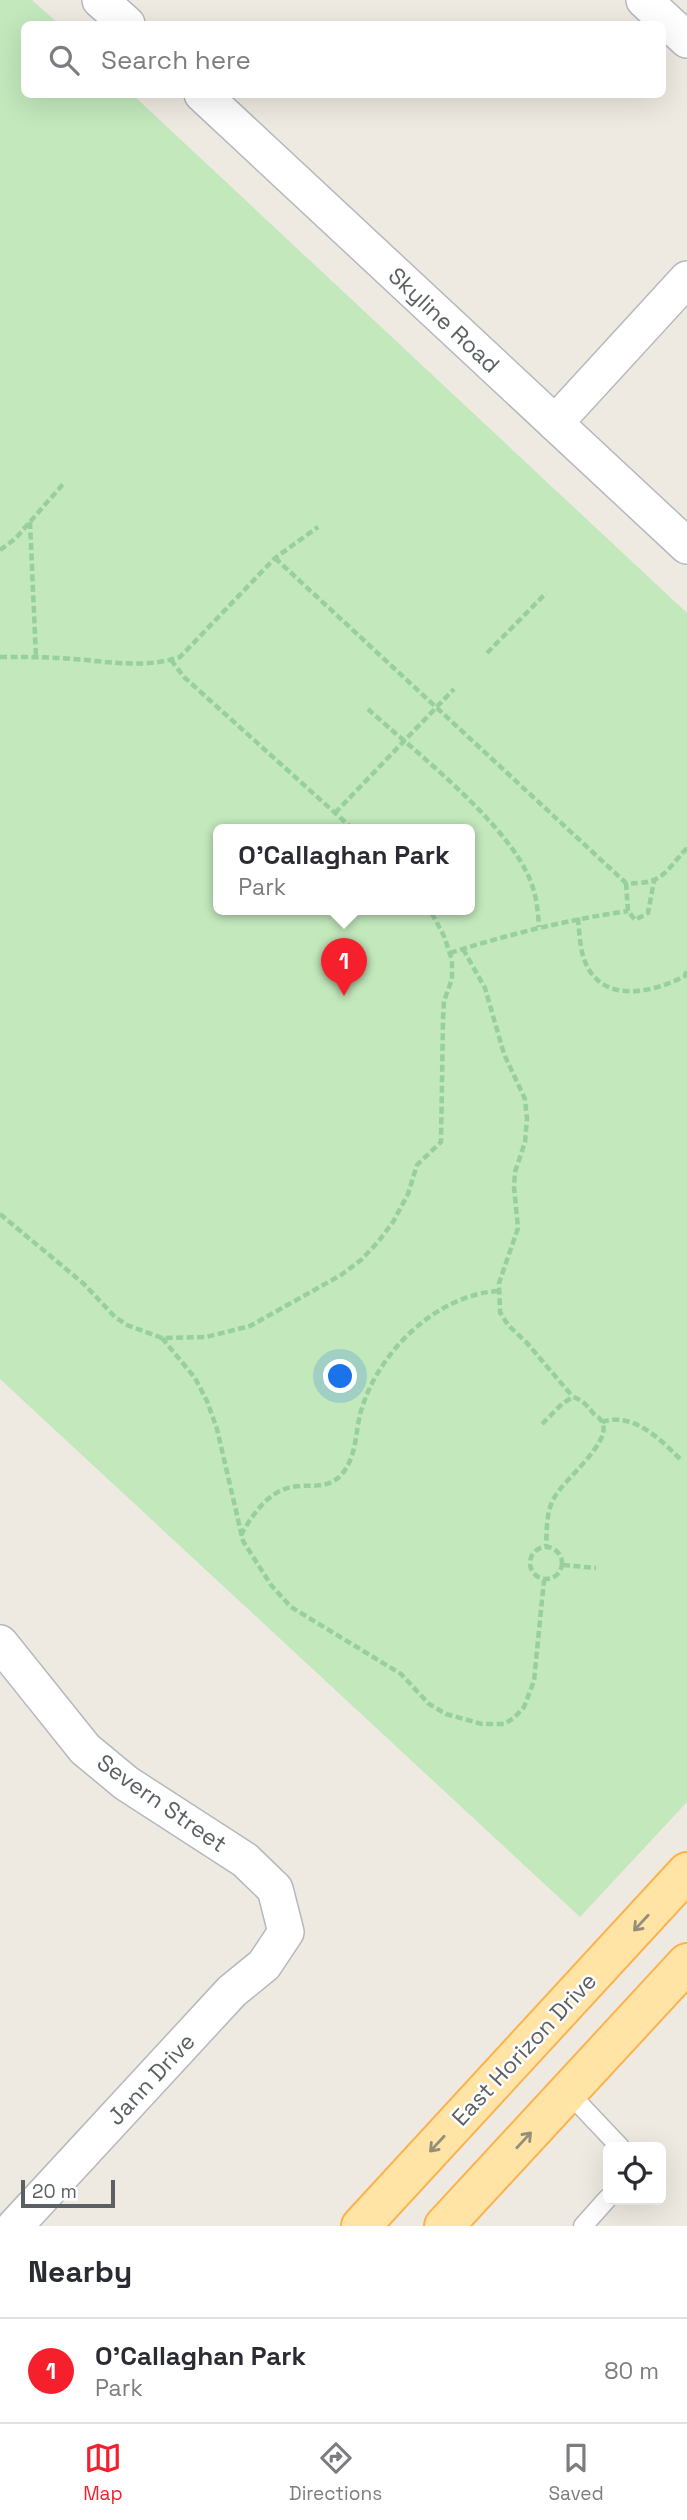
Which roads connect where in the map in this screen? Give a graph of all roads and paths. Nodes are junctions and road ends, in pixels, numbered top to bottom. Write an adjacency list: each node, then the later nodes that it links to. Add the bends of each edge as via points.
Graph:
1 (100, 0): 3 (street)
2 (644, 0): 4 (street)
3 (124, 21)
4 (687, 40)
5 (206, 98): 7 (street, Skyline Road)
6 (687, 279): 7 (street)
7 (555, 423): 11 (street, Skyline Road)
8 (64, 483): 9 (path)
9 (30, 522): 12 (path); 17 (path)
10 (318, 527): 13 (path)
11 (687, 546)
12 (0, 550)
13 (275, 558): 18 (path, via 180,657); 20 (path)
14 (546, 593): 15 (path)
15 (487, 653)
16 (0, 657): 17 (path)
17 (36, 658): 18 (path, via 134,664)
18 (171, 660): 23 (path, via 184,677)
19 (454, 688): 20 (path)
20 (436, 707): 22 (path); 27 (path)
21 (368, 709): 22 (path)
22 (403, 741): 23 (path); 31 (path, via 471,803 507,844 531,883)
23 (335, 813): 24 (path)
24 (347, 824)
25 (687, 848): 26 (path)
26 (654, 881): 27 (path); 28 (path, via 648,913 635,920)
27 (626, 883): 28 (path)
28 (628, 911): 30 (path)
29 (433, 915): 33 (path)
30 (578, 918): 31 (path); 34 (path, via 583,957 592,974 608,988 649,990)
31 (540, 928): 32 (path)
32 (464, 948): 33 (path); 36 (path, via 485,988 504,1054 525,1100 527,1119 515,1172 518,1228)
33 (450, 953): 37 (path, via 452,979 443,1020 441,1142 417,1165 393,1222 361,1260 341,1275 250,1326 206,1337)
34 (686, 975)
35 (0, 1214): 37 (path, via 84,1284 115,1317)
36 (499, 1291): 38 (path, via 500,1311 508,1325); 42 (path, via 479,1292 437,1312 402,1341 368,1390 345,1470 326,1485 276,1493 259,1506)
37 (162, 1338): 42 (path, via 195,1378 207,1401)
38 (573, 1398): 39 (path, via 581,1400); 40 (path)
39 (602, 1422): 41 (path, via 622,1420 638,1425); 43 (path, via 602,1441 552,1500)
40 (542, 1424)
41 (682, 1461)
42 (241, 1535): 46 (path, via 250,1555 291,1607 401,1674 429,1704 482,1724 504,1724 514,1718 530,1695)
43 (546, 1546): 44 (path, via 560,1555); 46 (path, via 535,1550 529,1560 533,1574)
44 (562, 1565): 45 (path); 46 (path, via 558,1575)
45 (596, 1568)
46 (544, 1580)
47 (5, 1660): 49 (street, Severn Street, via 85,1749 126,1783 245,1860 275,1889)
48 (687, 1872): 53 (main road, East Horizon Drive, one-way to 53)
49 (286, 1932): 55 (street, Jann Drive, via 264,1965 232,1991)
50 (687, 1963): 51 (main road)
51 (568, 2092): 52 (lane); 58 (main road, one-way to 51)
52 (615, 2142)
53 (406, 2177): 56 (main road, East Horizon Drive); 57 (main road)
54 (603, 2204): 59 (lane)
55 (15, 2226)
56 (361, 2226)
57 (384, 2226)
58 (444, 2226)
59 (583, 2226)

